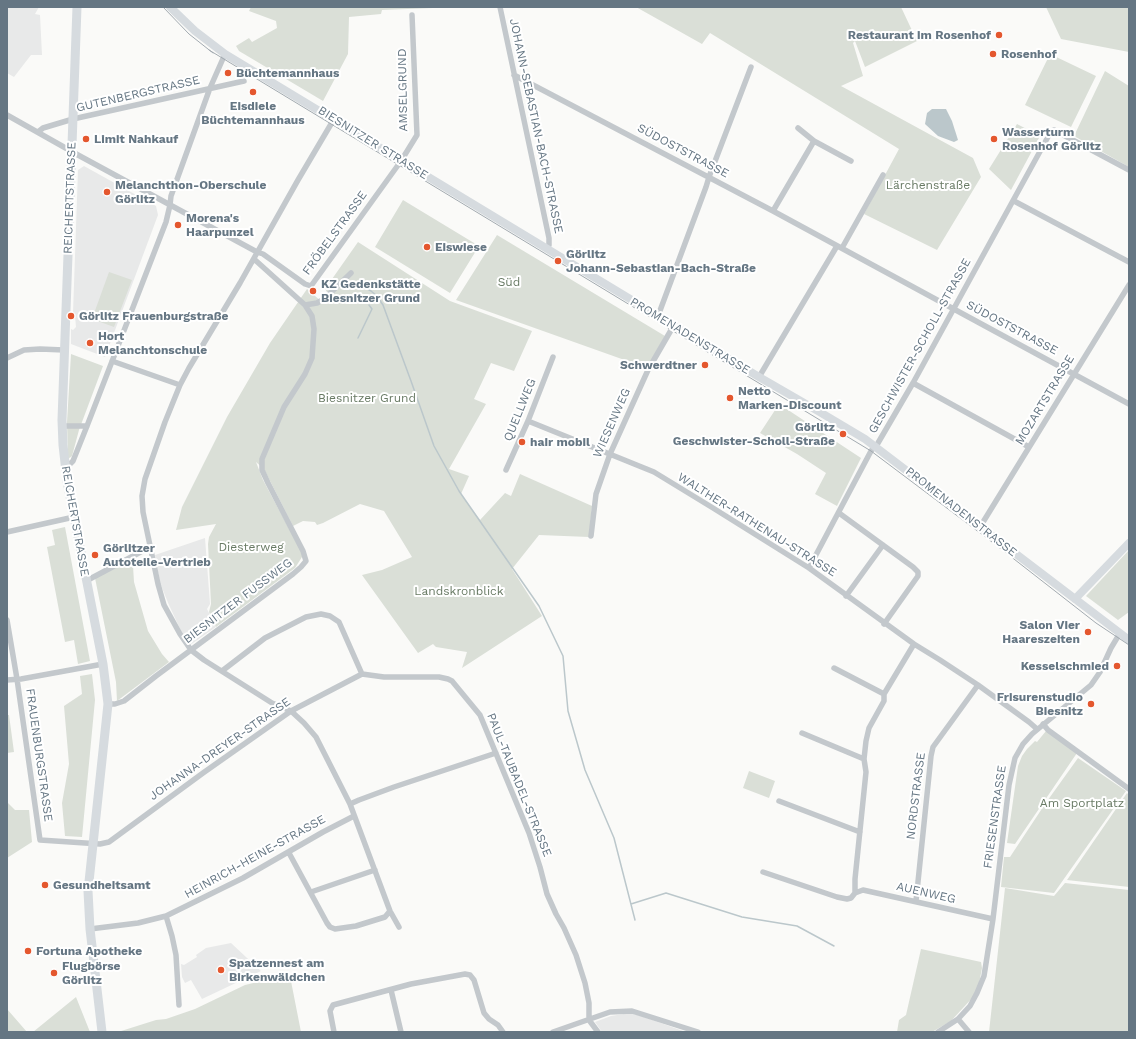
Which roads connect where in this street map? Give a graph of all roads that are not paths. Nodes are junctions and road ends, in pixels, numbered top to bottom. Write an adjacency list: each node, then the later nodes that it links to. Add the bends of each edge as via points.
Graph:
1 (77, 7): 11 (main road, REICHERTSTRASSE)
2 (170, 7): 5 (main road, BIESNITZER STRASSE, via 195,31)
3 (500, 7): 7 (street, JOHANN-SEBASTIAN-BACH-STRASSE)
4 (412, 15): 17 (street, AMSELGRUND, via 416,134)
5 (225, 54): 9 (street); 12 (main road, BIESNITZER STRASSE)
6 (751, 67): 21 (street)
7 (514, 75): 21 (street, SÜDOSTSTRASSE); 27 (street, JOHANN-SEBASTIAN-BACH-STRASSE, via 549,238)
8 (244, 81): 9 (street, GUTENBERGSTRASSE)
9 (210, 88): 11 (street, GUTENBERGSTRASSE); 24 (street, via 170,196)
10 (7, 115): 14 (street)
11 (73, 119): 14 (street, GUTENBERGSTRASSE, via 43,128); 16 (main road, REICHERTSTRASSE)
12 (334, 119): 17 (main road, BIESNITZER STRASSE); 28 (street)
13 (798, 128): 15 (street)
14 (38, 132): 16 (street)
15 (814, 141): 18 (street); 25 (street)
16 (72, 152): 24 (street); 37 (main road, REICHERTSTRASSE)
17 (401, 161): 22 (main road, BIESNITZER STRASSE); 28 (street, FRÖBELSTRASSE, via 311,286)
18 (851, 161)
19 (1129, 170): 23 (street, GESCHWISTER-SCHOLL-STRASSE, via 1054,130)
20 (883, 175): 26 (street)
21 (708, 177): 25 (street, SÜDOSTSTRASSE); 35 (street)
22 (438, 183): 27 (main road, PROMENADENSTRASSE)
23 (1014, 201): 30 (street); 34 (street, GESCHWISTER-SCHOLL-STRASSE)
24 (170, 205): 28 (street); 40 (street, via 166,222)
25 (773, 211): 26 (street, SÜDOSTSTRASSE)
26 (839, 247): 34 (street, SÜDOSTSTRASSE); 42 (street)
27 (547, 249): 35 (main road, PROMENADENSTRASSE)
28 (257, 252): 29 (street)
29 (254, 259): 33 (street); 44 (street)
30 (1129, 262)
31 (351, 273): 33 (street, via 324,299)
32 (1129, 285): 41 (street, MOZARTSTRASSE)
33 (305, 305): 71 (street, BIESNITZER FUSSWEG, via 312,316 314,329 312,358 284,407 262,459 262,470 306,561)
34 (954, 309): 41 (street, SÜDOSTSTRASSE); 43 (street, GESCHWISTER-SCHOLL-STRASSE)
35 (658, 316): 36 (main road, PROMENADENSTRASSE)
36 (674, 325): 42 (main road, PROMENADENSTRASSE); 51 (street, WIESENWEG, via 648,370)
37 (64, 350): 39 (street, via 24,350); 47 (main road, REICHERTSTRASSE)
38 (553, 357): 46 (street, QUELLWEG)
39 (7, 358)
40 (112, 361): 44 (street); 48 (street)
41 (1073, 374): 45 (street, SÜDOSTSTRASSE); 50 (street, MOZARTSTRASSE)
42 (759, 378): 49 (main road, PROMENADENSTRASSE)
43 (913, 383): 49 (street, GESCHWISTER-SCHOLL-STRASSE); 50 (street)
44 (180, 385): 61 (street, via 145,479 143,512)
45 (1129, 404)
46 (528, 421): 51 (street, WALTHER-RATHENAU-STRASSE); 53 (street, QUELLWEG)
47 (62, 426): 48 (street); 52 (main road, REICHERTSTRASSE)
48 (87, 426): 52 (street, via 73,461)
49 (876, 446): 54 (street, GESCHWISTER-SCHOLL-STRASSE); 56 (main road, PROMENADENSTRASSE)
50 (1029, 448): 56 (street, MOZARTSTRASSE)
51 (610, 454): 58 (street, WIESENWEG, via 596,494); 62 (street, WALTHER-RATHENAU-STRASSE, via 654,472)
52 (65, 466): 55 (main road, REICHERTSTRASSE)
53 (506, 470)
54 (839, 513): 60 (street); 62 (street, GESCHWISTER-SCHOLL-STRASSE)
55 (74, 517): 57 (street); 63 (main road, REICHERTSTRASSE)
56 (980, 527): 65 (main road, PROMENADENSTRASSE)
57 (7, 532)
58 (591, 536)
59 (1129, 543): 65 (main road)
60 (883, 545): 64 (street); 67 (street, via 918,572 918,576)
61 (150, 547): 63 (street); 71 (street, via 164,605)
62 (809, 568): 64 (street, WALTHER-RATHENAU-STRASSE)
63 (86, 581): 72 (main road, REICHERTSTRASSE)
64 (846, 596): 67 (street, WALTHER-RATHENAU-STRASSE)
65 (1075, 599): 68 (main road, PROMENADENSTRASSE)
66 (7, 620): 76 (street, FRAUENBURGSTRASSE)
67 (884, 624): 70 (street, WALTHER-RATHENAU-STRASSE)
68 (1120, 633): 69 (main road, PROMENADENSTRASSE); 82 (street, FRIESENSTRASSE, via 1091,685)
69 (1129, 640)
70 (914, 644): 78 (street, WALTHER-RATHENAU-STRASSE); 79 (street)
71 (191, 650): 74 (street); 80 (street, BIESNITZER FUSSWEG, via 124,701)
72 (103, 664): 76 (street); 80 (main road, REICHERTSTRASSE)
73 (834, 668): 79 (street)
74 (222, 671): 75 (street, via 265,638 306,618 321,614 339,622); 81 (street, via 272,703)
75 (362, 674): 81 (street, JOHANNA-DREYER-STRASSE); 85 (street, PAUL-TAUBADEL-STRASSE, via 384,677 438,677 452,681 480,715)
76 (17, 679): 77 (street); 92 (street, FRAUENBURGSTRASSE, via 40,840)
77 (7, 680)
78 (978, 685): 83 (street, WALTHER-RATHENAU-STRASSE); 98 (street, NORDSTRASSE, via 933,747)
79 (884, 694): 86 (street, via 884,701 868,732)
80 (108, 704): 92 (main road, REICHERTSTRASSE)
81 (291, 711): 89 (street, via 316,737); 92 (street, JOHANNA-DREYER-STRASSE, via 109,842)
82 (1043, 724): 83 (street, FRIESENSTRASSE); 87 (street)
83 (1037, 729): 101 (street, FRIESENSTRASSE, via 1018,751 1012,770)
84 (802, 733): 86 (street)
85 (496, 753): 89 (street); 107 (street, PAUL-TAUBADEL-STRASSE, via 529,834 547,894 576,955 588,996)
86 (864, 759): 91 (street, via 866,772)
87 (1129, 789)
88 (779, 801): 91 (street)
89 (350, 804): 90 (street)
90 (354, 816): 93 (street, HEINRICH-HEINE-STRASSE); 94 (street)
91 (860, 832): 97 (street)
92 (93, 844): 103 (main road, REICHERTSTRASSE, via 88,891)
93 (288, 853): 96 (street); 100 (street, HEINRICH-HEINE-STRASSE)
94 (375, 870): 96 (street); 99 (street)
95 (763, 872): 97 (street, AUENWEG, via 837,897 847,899)
96 (311, 892): 99 (street, via 327,923 336,929 385,917)
97 (855, 893): 98 (street, AUENWEG, via 863,890)
98 (916, 901): 101 (street, AUENWEG)
99 (390, 911): 102 (street)
100 (166, 916): 103 (street, HEINRICH-HEINE-STRASSE); 105 (street, via 176,955)
101 (993, 919): 106 (street, FRIESENSTRASSE, via 984,976 970,1006)
102 (399, 927)
103 (90, 930): 108 (main road, REICHERTSTRASSE)
104 (391, 990): 109 (street, via 333,1005 330,1011); 110 (street); 111 (street, via 410,984 470,975 474,980 484,1013)
105 (179, 1005)
106 (958, 1019): 115 (street, FRIESENSTRASSE); 116 (street)
107 (589, 1020): 112 (street); 113 (street); 114 (street, via 610,1012 632,1010)
108 (102, 1032)
109 (334, 1032)
110 (401, 1032)
111 (503, 1032)
112 (553, 1032)
113 (598, 1032)
114 (698, 1032)
115 (938, 1032)
116 (969, 1032)

